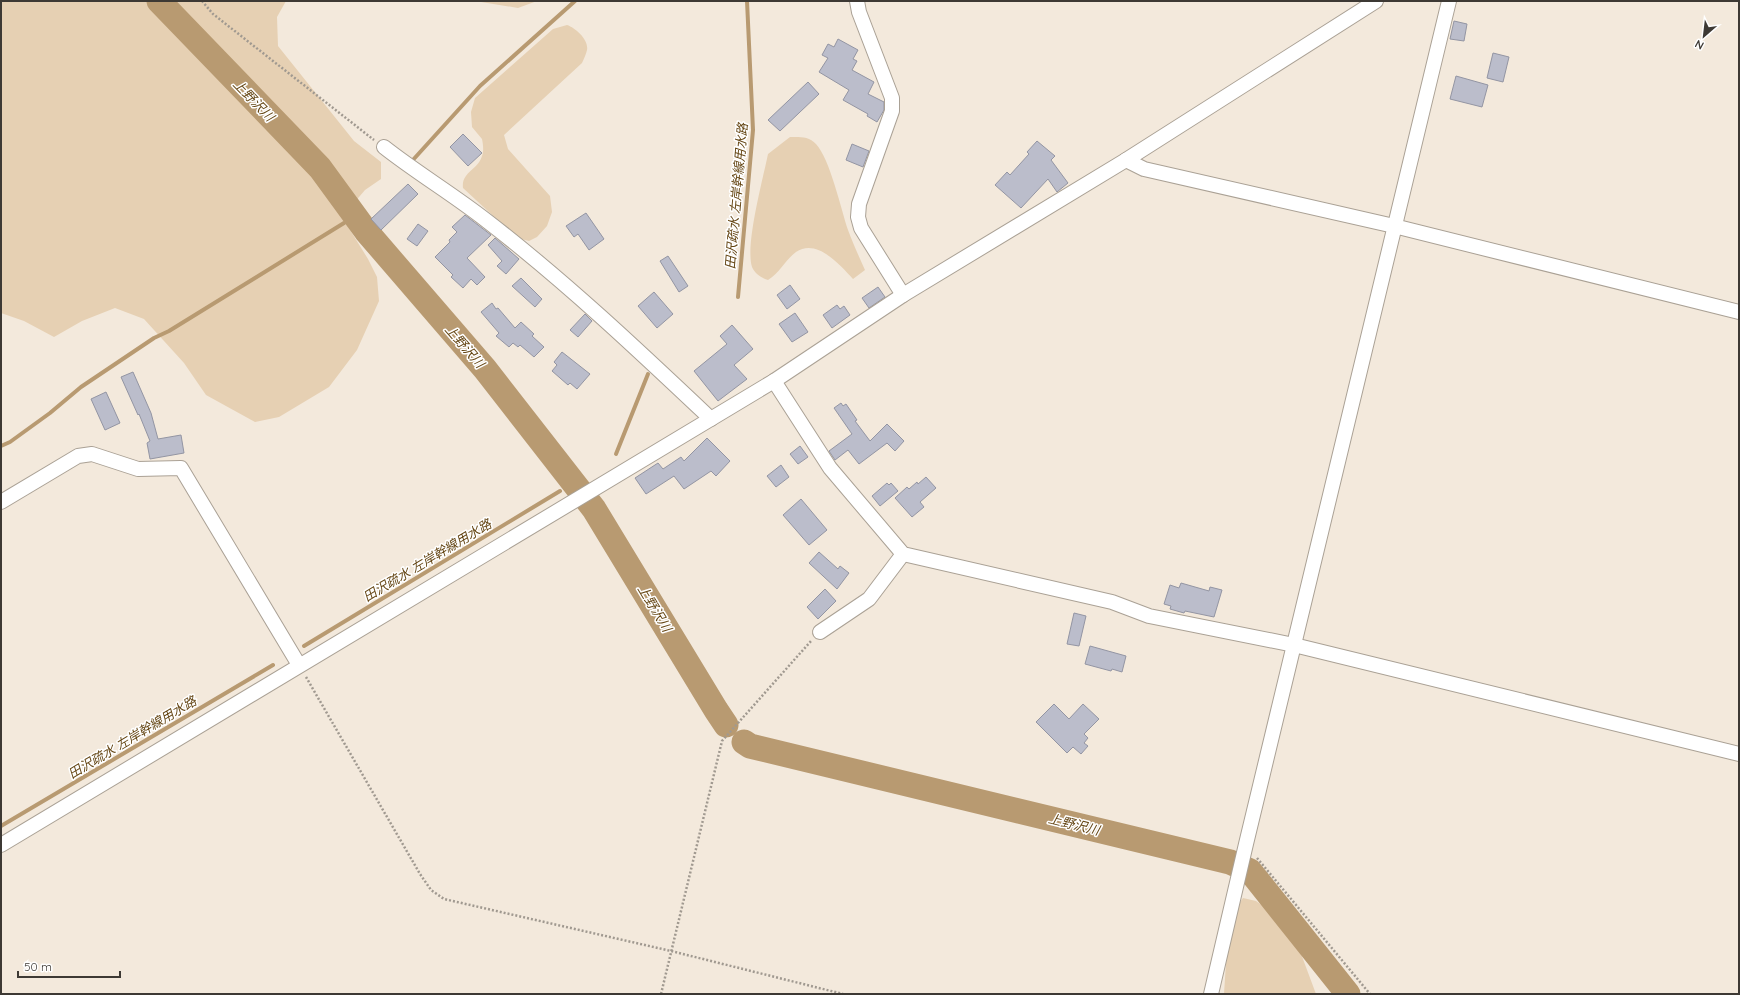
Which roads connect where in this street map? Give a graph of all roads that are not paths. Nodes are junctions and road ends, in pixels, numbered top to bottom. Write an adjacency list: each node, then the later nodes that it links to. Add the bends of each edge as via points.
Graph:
1 (857, 1): 7 (street, via 892,98 892,111 859,204 858,217 861,228)
2 (1376, 1): 5 (street)
3 (1449, 1): 6 (street)
4 (384, 147): 10 (street, via 486,220 540,263 591,306)
5 (1126, 160): 6 (street, via 1144,168); 7 (street)
6 (1394, 226): 8 (street); 14 (street)
7 (903, 295): 9 (street)
8 (1739, 312)
9 (774, 381): 10 (street); 12 (street, via 830,468)
10 (711, 419): 15 (street)
11 (1, 502): 15 (street, via 78,456 92,454 138,469 181,468)
12 (903, 554): 13 (street, via 869,600); 14 (street, via 1112,602 1149,616)
13 (820, 632)
14 (1294, 645): 16 (street); 18 (street)
15 (299, 665): 17 (street)
16 (1739, 754)
17 (1, 845)
18 (1211, 994)

